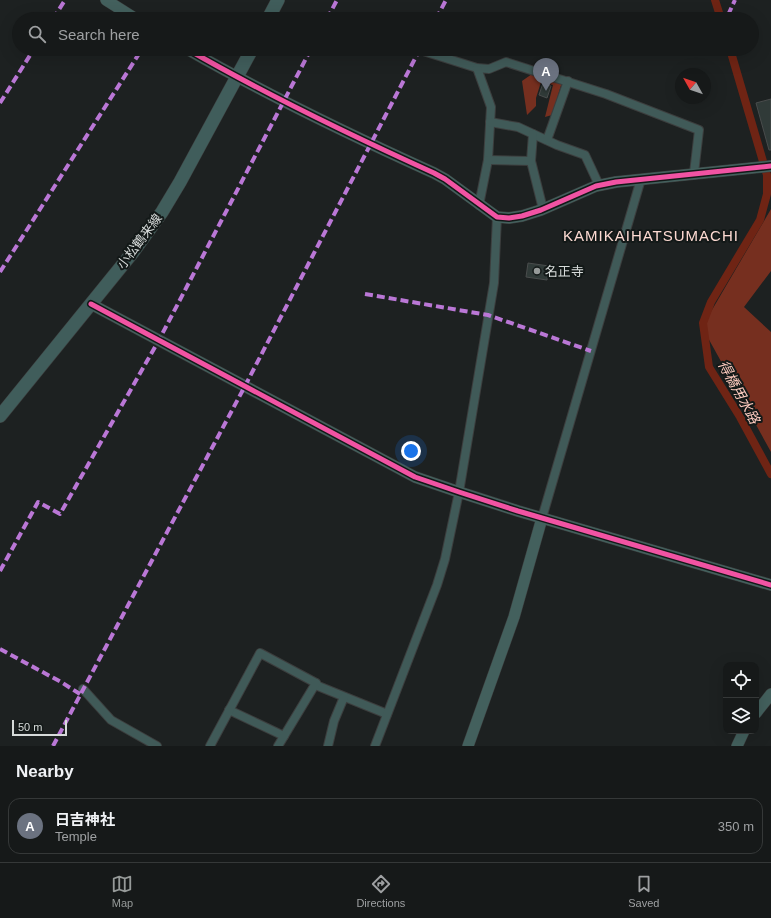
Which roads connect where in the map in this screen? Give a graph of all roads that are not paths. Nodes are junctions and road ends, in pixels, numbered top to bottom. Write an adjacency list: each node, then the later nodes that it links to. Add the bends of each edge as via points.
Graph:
1 (106, 0): 3 (street)
2 (278, 0): 4 (main road)
3 (125, 12)
4 (272, 12)
5 (199, 56): 9 (street)
6 (248, 56): 9 (main road, 小松鶴来線)
7 (439, 56): 8 (street)
8 (477, 68): 10 (street, via 489,69 506,62); 11 (street, via 491,107)
9 (236, 78): 20 (street, via 434,173); 23 (main road, 小松鶴来線, via 162,212)
10 (568, 81): 13 (street); 17 (street, via 699,130)
11 (490, 122): 12 (street, via 518,127); 14 (street)
12 (533, 134): 13 (street); 15 (street)
13 (547, 140): 19 (street, via 585,155)
14 (488, 160): 15 (street); 20 (street)
15 (531, 161): 21 (street)
16 (766, 167): 17 (street)
17 (694, 174): 18 (street)
18 (642, 179): 19 (street); 26 (street)
19 (599, 185): 21 (street)
20 (479, 205): 22 (street)
21 (543, 209): 22 (street, via 522,216)
22 (497, 217): 25 (street, via 494,282)
23 (91, 304): 24 (main road, 小松鶴来線); 25 (street, via 415,476)
24 (0, 416)
25 (459, 492): 26 (street); 34 (street, via 439,579)
26 (542, 518): 27 (street); 42 (street, via 514,617)
27 (771, 585)
28 (316, 683): 31 (street); 33 (street, via 260,654); 36 (street)
29 (83, 690): 37 (street, via 111,720)
30 (771, 694): 32 (street)
31 (344, 698): 34 (street); 40 (street, via 334,721)
32 (759, 709)
33 (230, 710): 36 (street); 38 (street)
34 (387, 714): 41 (street)
35 (743, 734): 43 (street)
36 (284, 736): 39 (street)
37 (157, 746)
38 (210, 746)
39 (278, 746)
40 (328, 746)
41 (375, 746)
42 (468, 746)
43 (737, 746)

